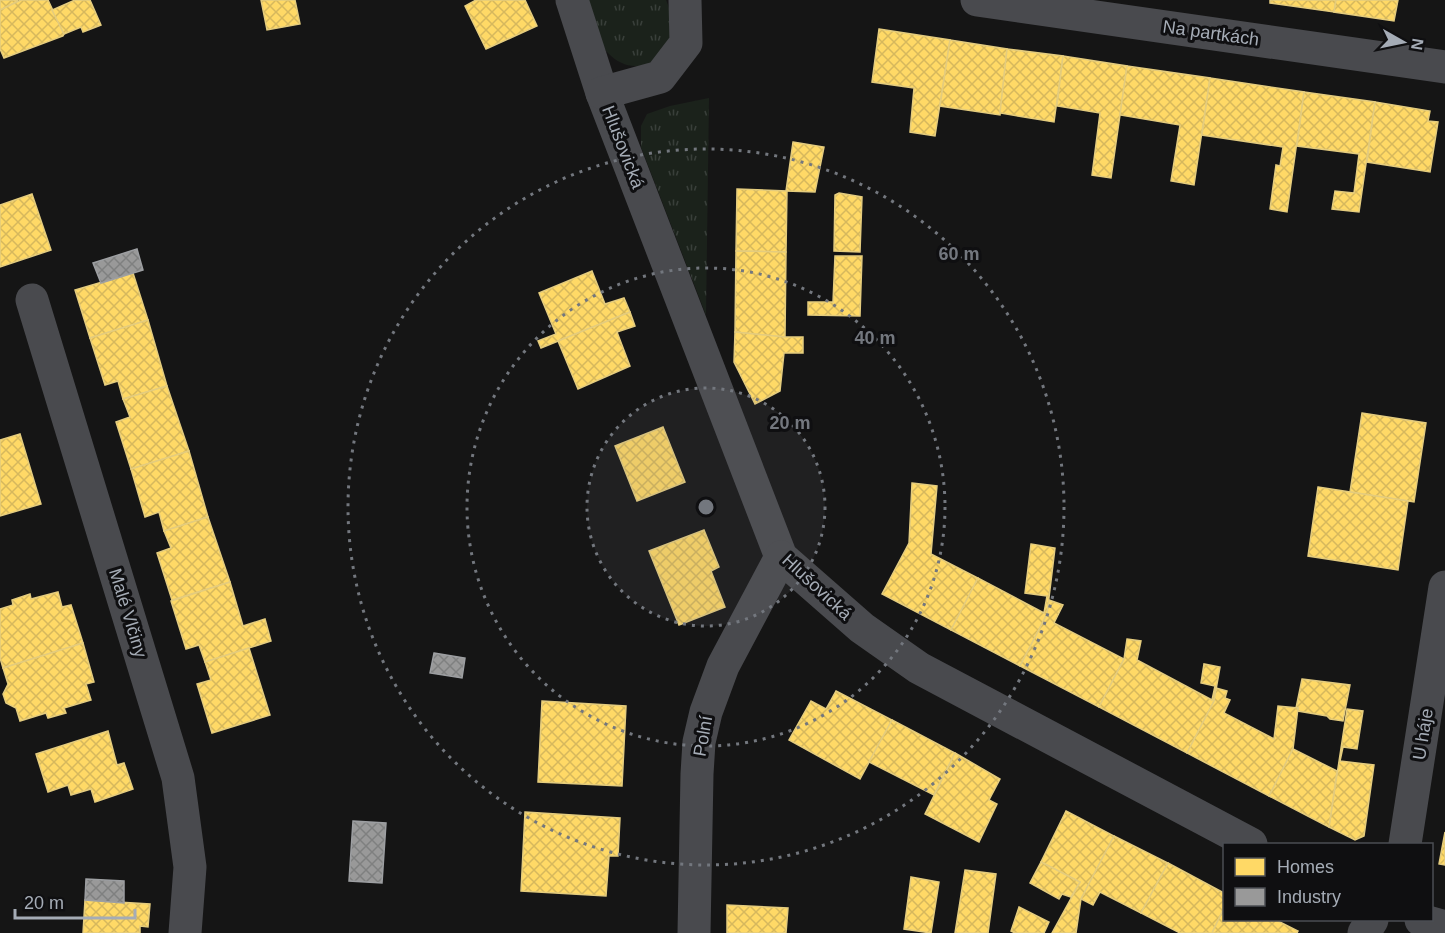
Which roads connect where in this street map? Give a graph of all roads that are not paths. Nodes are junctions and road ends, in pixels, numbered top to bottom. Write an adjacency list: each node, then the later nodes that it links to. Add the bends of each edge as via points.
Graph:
1 (573, 0): 5 (street, Hlušovická)
2 (685, 0): 5 (street, Hlušovická, via 686,43 660,76)
3 (977, 0): 4 (street, Na partkách)
4 (1445, 67)
5 (602, 93): 7 (street, Hlušovická)
6 (32, 300): 13 (street, Malé Vlčiny, via 178,778 190,867)
7 (781, 557): 9 (street, Hlušovická, via 862,628 919,668); 14 (street, Polní, via 723,666 706,712 697,774)
8 (1445, 587): 10 (street, U háje)
9 (1249, 843)
10 (1405, 843)
11 (1424, 921): 12 (street)
12 (1445, 927)
13 (185, 933)
14 (693, 933)

